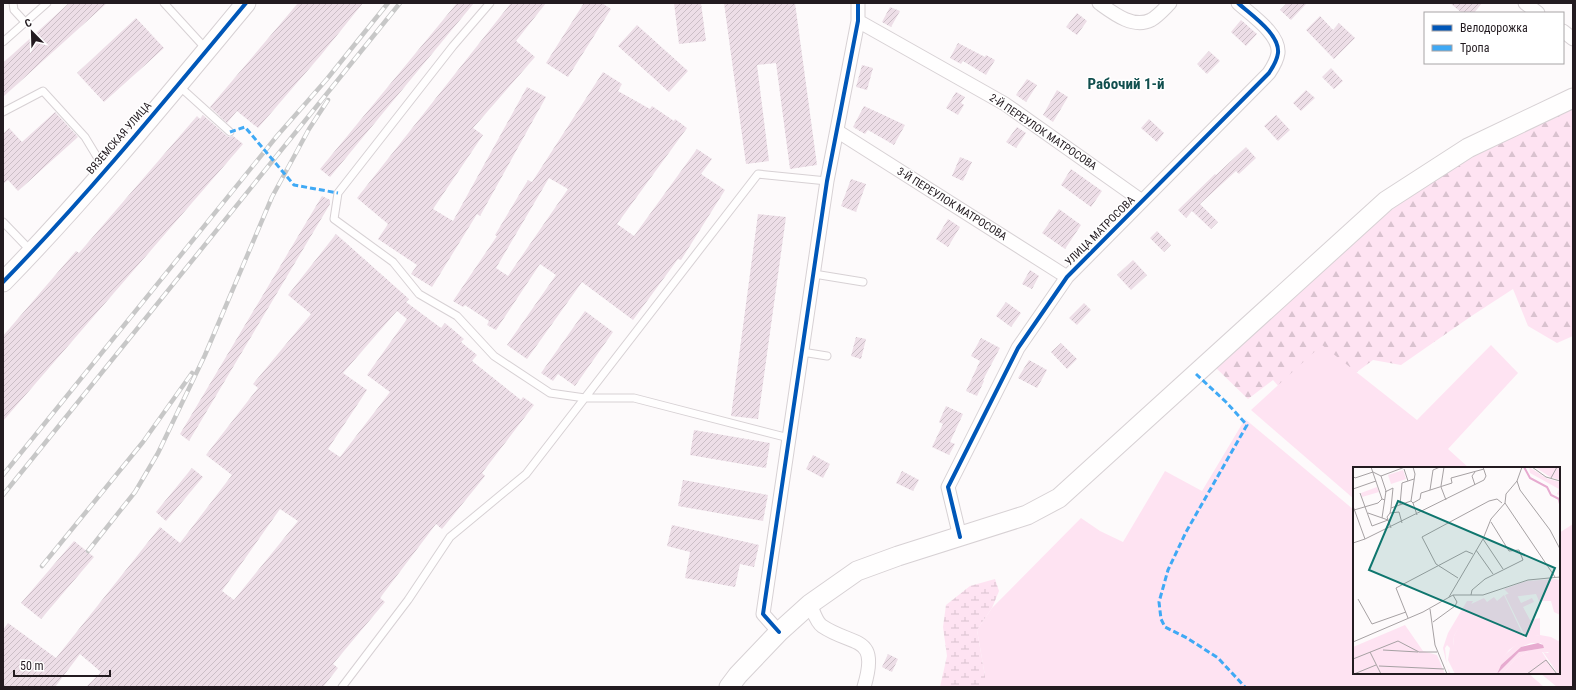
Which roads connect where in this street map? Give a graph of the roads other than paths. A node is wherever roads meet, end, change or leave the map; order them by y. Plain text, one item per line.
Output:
1 (13, 3) edge
2 (47, 3) edge
3 (164, 3) edge
4 (246, 3) edge
5 (490, 3) edge
6 (858, 3) edge
7 (1099, 3) edge
8 (1170, 3) edge
9 (1238, 3) edge
10 (1525, 3) edge
11 (1537, 12) edge
12 (858, 20) junction
13 (25, 22) junction
14 (1564, 33) edge
15 (1573, 39) edge
16 (3, 42) edge
17 (207, 50) junction
18 (177, 85) junction
19 (1573, 98) edge
20 (3, 112) edge
21 (837, 130) junction
22 (230, 132) dead end
23 (104, 170) junction
24 (828, 181) junction
25 (1142, 201) junction
26 (3, 222) edge
27 (32, 252) junction
28 (814, 274) junction
29 (1067, 277) junction
30 (3, 282) edge
31 (863, 282) dead end
32 (802, 352) junction
33 (827, 356) dead end
34 (585, 398) junction
35 (789, 438) junction
36 (960, 537) junction
37 (810, 604) junction
38 (779, 632) junction
39 (342, 687) edge
40 (730, 687) edge
41 (864, 687) edge

1 - 13 lane
2 - 13 lane
3 - 17 lane
4 - 17 main road, ВЯЗЕМСКАЯ УЛИЦА
5 - 34 lane
6 - 12 street
7 - 8 street
9 - 25 street, УЛИЦА МАТРОСОВА
10 - 11 street
12 - 21 street
12 - 25 street, 2-Й ПЕРЕУЛОК МАТРОСОВА
13 - 16 lane
14 - 15 street
17 - 18 main road, ВЯЗЕМСКАЯ УЛИЦА
18 - 22 lane
18 - 23 main road, ВЯЗЕМСКАЯ УЛИЦА
19 - 36 main road
20 - 23 lane
21 - 24 street
21 - 29 street, 3-Й ПЕРЕУЛОК МАТРОСОВА
23 - 27 main road, ВЯЗЕМСКАЯ УЛИЦА
24 - 28 street
24 - 34 lane
25 - 29 street, УЛИЦА МАТРОСОВА
26 - 27 lane
27 - 30 main road, ВЯЗЕМСКАЯ УЛИЦА
28 - 31 lane
28 - 32 street
29 - 36 street, УЛИЦА МАТРОСОВА
32 - 33 lane
32 - 35 street
34 - 35 lane
34 - 39 lane
35 - 38 street
36 - 37 main road
37 - 38 main road
37 - 41 street
38 - 40 main road

